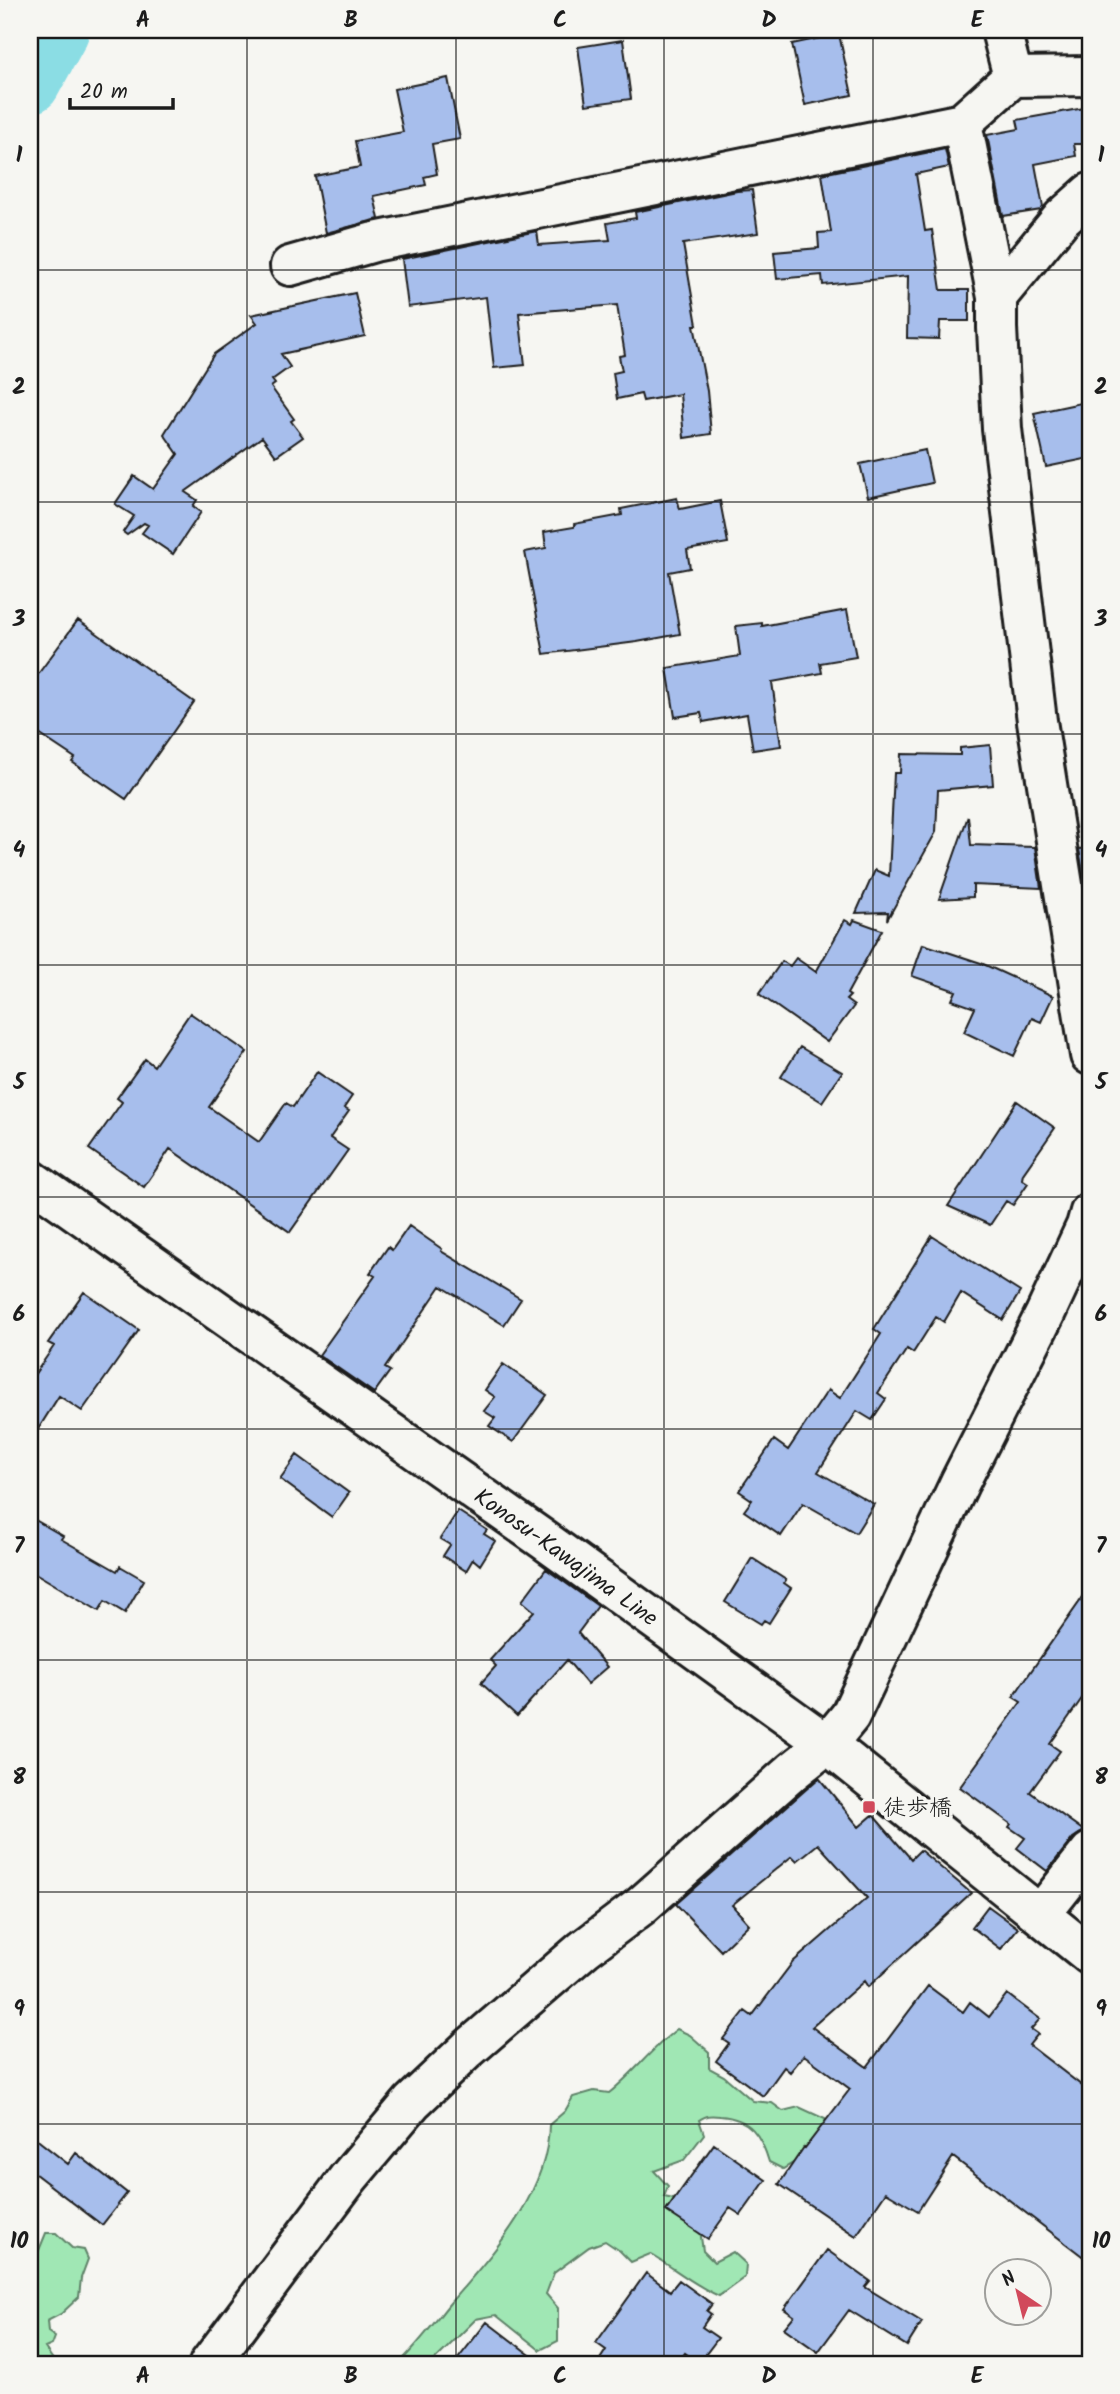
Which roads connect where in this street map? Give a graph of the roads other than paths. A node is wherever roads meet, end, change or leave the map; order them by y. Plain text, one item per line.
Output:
1 (1002, 30) edge
2 (1090, 76) edge
3 (1013, 77) junction
4 (962, 123) junction
5 (1090, 193) edge
6 (289, 266) dead end
7 (997, 297) junction
8 (1090, 1055) edge
9 (30, 1179) edge
10 (1090, 1212) edge
11 (827, 1744) junction
12 (1090, 1852) edge
13 (1041, 1914) junction
14 (1090, 1955) edge
15 (209, 2364) edge

1 - 3 street
2 - 3 street
3 - 4 street
4 - 6 street
4 - 7 street
5 - 7 street
7 - 8 street
9 - 11 street, Konosu-Kawajima Line
10 - 11 street
11 - 13 street, Konosu-Kawajima Line
11 - 15 street
12 - 13 street
13 - 14 street, Konosu-Kawajima Line

